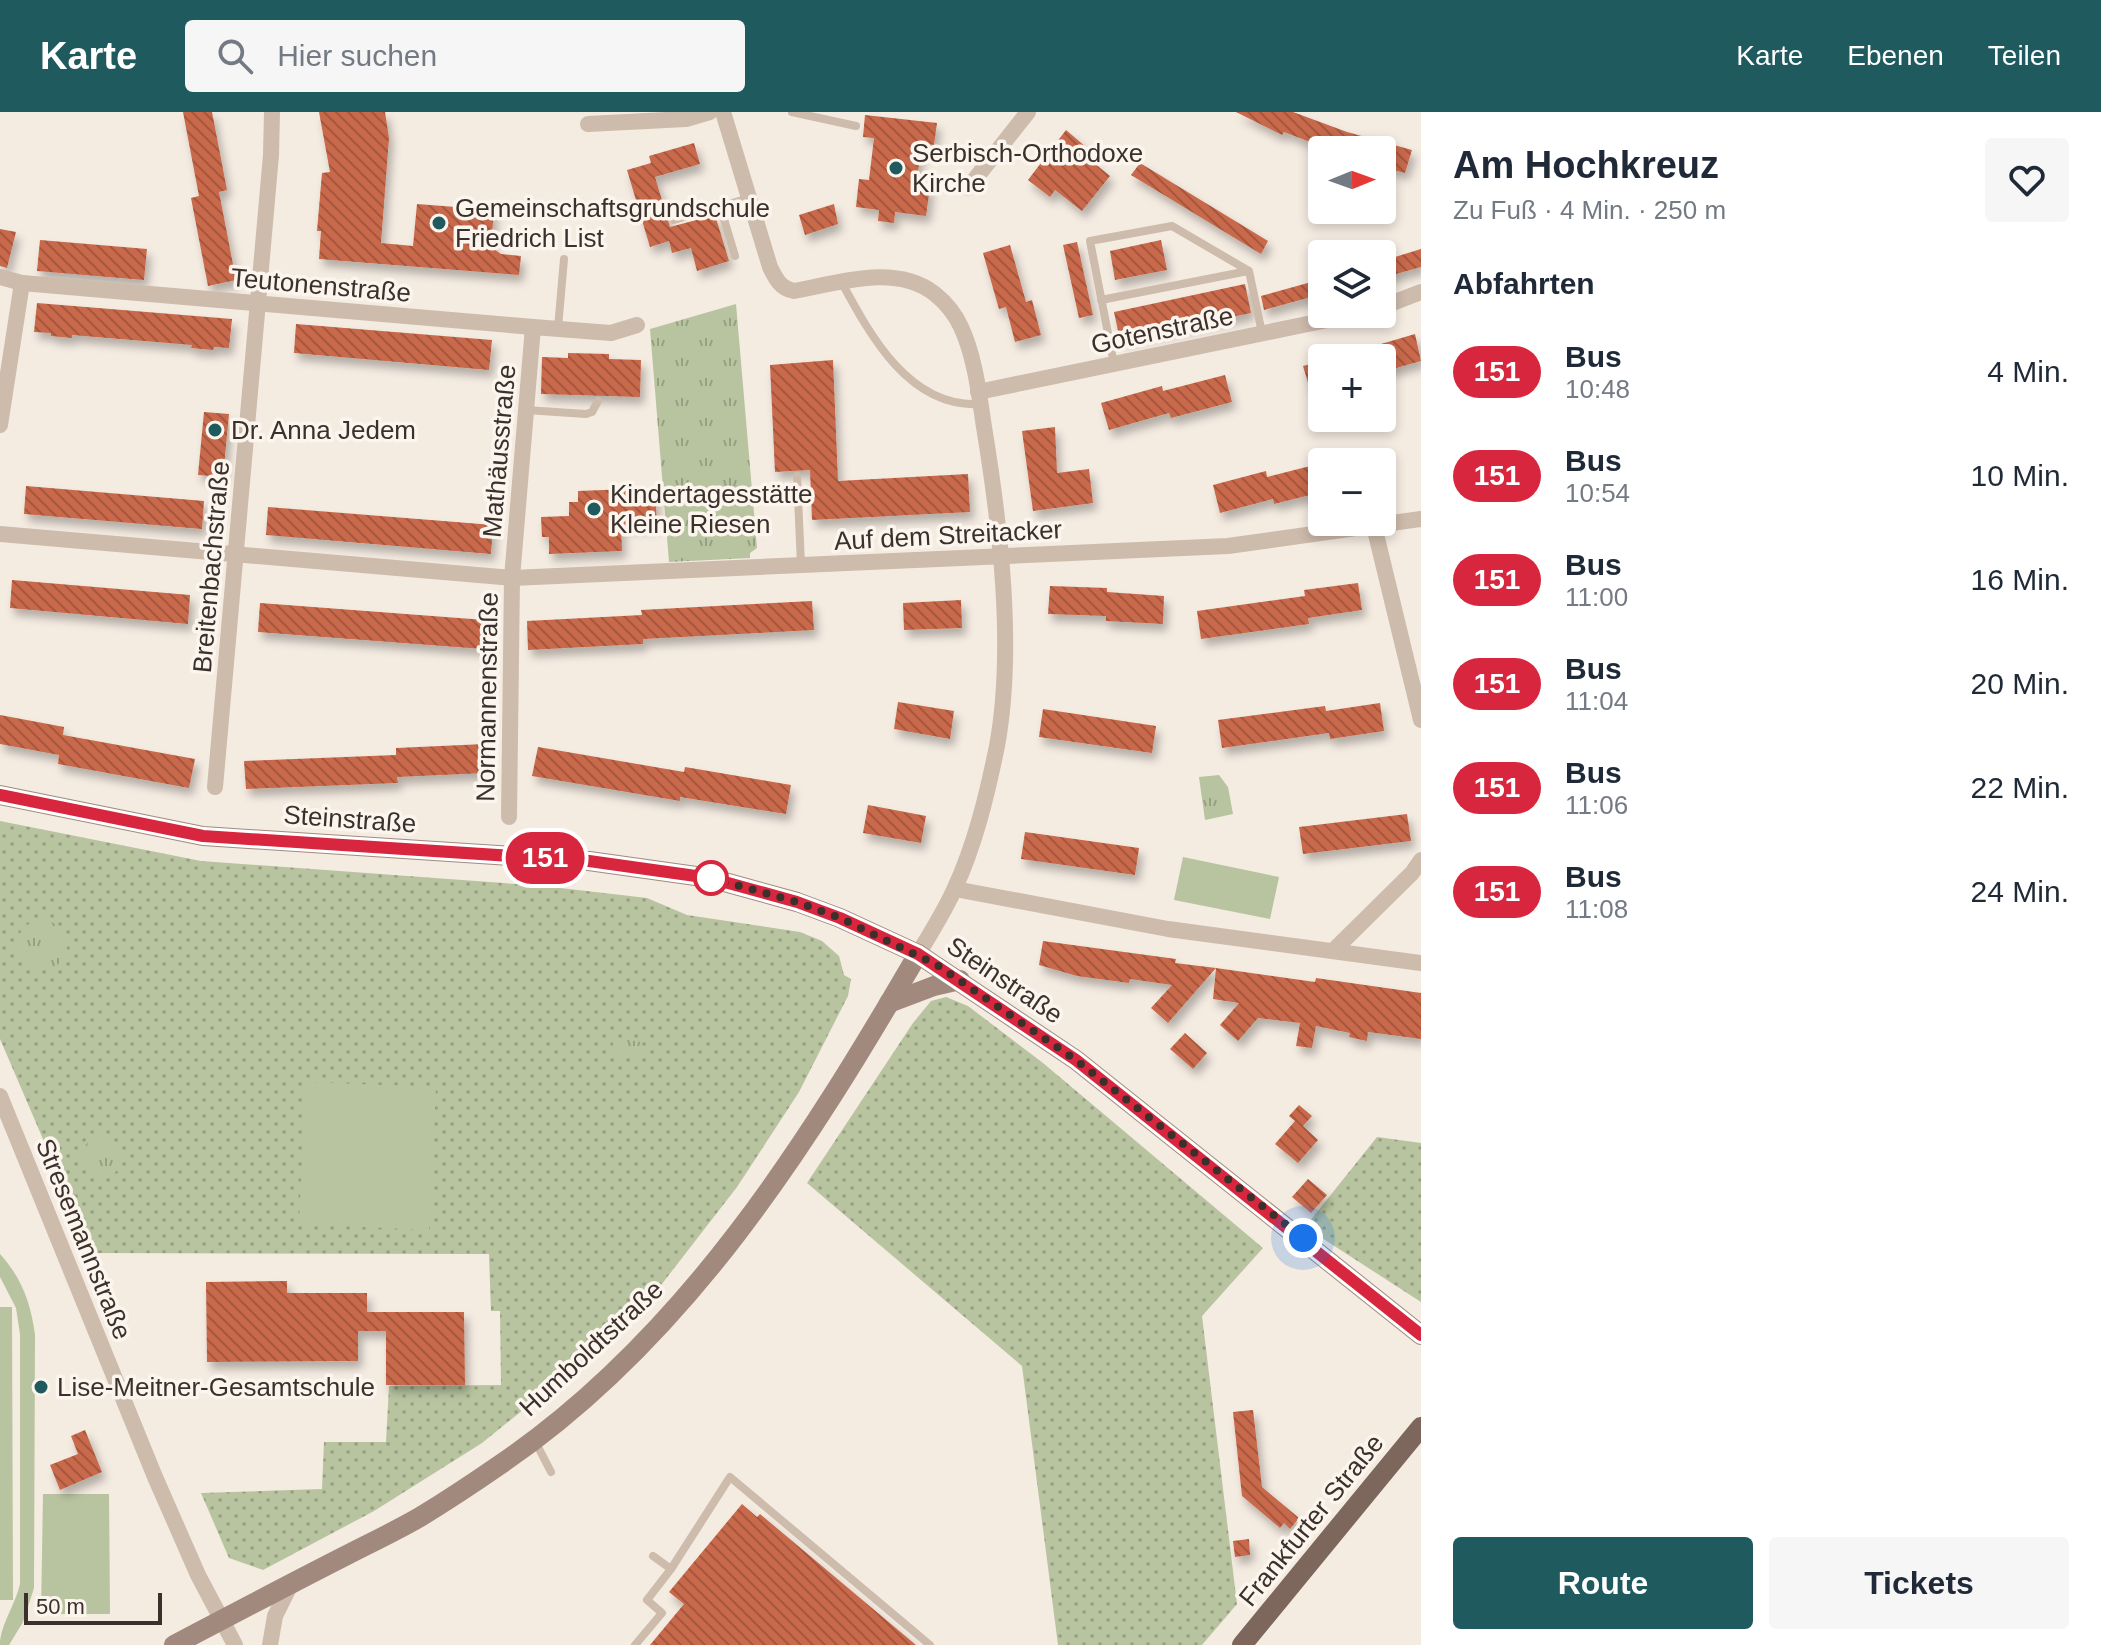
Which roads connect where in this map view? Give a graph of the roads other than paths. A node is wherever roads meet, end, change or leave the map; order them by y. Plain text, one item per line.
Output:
1 (272, 112) edge
2 (710, 112) edge
3 (723, 112) edge
4 (792, 112) edge
5 (1028, 112) edge
6 (588, 124) dead end
7 (856, 126) dead end
8 (968, 188) dead end
9 (749, 198) junction
10 (720, 206) junction
11 (674, 220) dead end
12 (735, 256) dead end
13 (564, 259) dead end
14 (1249, 271) junction
15 (0, 277) edge
16 (22, 283) junction
17 (842, 283) junction
18 (1421, 292) edge
19 (1101, 300) junction
20 (1396, 302) edge
21 (257, 304) junction
22 (1308, 324) edge
23 (637, 325) dead end
24 (533, 327) junction
25 (558, 329) junction
26 (1262, 334) junction
27 (1114, 364) junction
28 (979, 398) junction
29 (598, 401) dead end
30 (526, 410) junction
31 (0, 425) edge
32 (797, 476) dead end
33 (1421, 519) edge
34 (1396, 523) edge
35 (0, 534) edge
36 (1308, 535) edge
37 (1376, 536) edge
38 (236, 556) junction
39 (1001, 556) junction
40 (801, 565) junction
41 (512, 578) junction
42 (1421, 720) edge
43 (215, 787) dead end
44 (0, 795) edge
45 (509, 817) dead end
46 (1421, 860) edge
47 (955, 889) junction
48 (1333, 951) junction
49 (918, 954) junction
50 (1421, 963) edge
51 (960, 980) junction
52 (889, 1003) junction
53 (0, 1096) edge
54 (1393, 1312) junction
55 (1421, 1318) edge
56 (1421, 1335) edge
57 (1421, 1427) edge
58 (533, 1439) junction
59 (551, 1472) dead end
60 (653, 1556) dead end
61 (671, 1569) junction
62 (291, 1584) junction
63 (220, 1620) junction
64 (174, 1645) edge
65 (235, 1645) edge
66 (270, 1645) edge
67 (635, 1645) edge
68 (930, 1645) edge
69 (1242, 1645) edge

1 - 21 street, Breitenbachstraße
2 - 6 street
3 - 9 street
4 - 7 lane
5 - 8 street
9 - 10 lane
9 - 17 street
10 - 11 lane
10 - 12 lane
13 - 25 lane
14 - 19 lane
14 - 19 lane
14 - 26 lane
15 - 16 street, Teutonenstraße
16 - 21 street, Teutonenstraße
16 - 31 street
17 - 28 lane
17 - 28 street
18 - 20 street
19 - 27 lane
21 - 24 street, Teutonenstraße
21 - 38 street, Breitenbachstraße
22 - 26 street, Gotenstraße
23 - 25 street, Teutonenstraße
24 - 25 street, Teutonenstraße
24 - 30 street, Mathäusstraße
26 - 27 street, Gotenstraße
27 - 28 street, Gotenstraße
28 - 39 street
29 - 30 lane
30 - 41 street, Mathäusstraße
32 - 40 lane
33 - 34 street, Auf dem Streitacker
35 - 38 street, Auf dem Streitacker
36 - 39 street, Auf dem Streitacker
37 - 42 street
38 - 41 street, Auf dem Streitacker
38 - 43 street, Breitenbachstraße
39 - 40 street, Auf dem Streitacker
39 - 47 street
40 - 41 street, Auf dem Streitacker
41 - 45 street, Normannenstraße
44 - 49 main road, Steinstraße
46 - 48 street
47 - 48 street
47 - 49 street
48 - 50 street
49 - 51 main road, Steinstraße
49 - 52 main road, Humboldtstraße
51 - 52 main road
51 - 54 main road, Steinstraße
52 - 58 main road, Humboldtstraße
53 - 63 street, Stresemannstraße
54 - 55 main road
54 - 56 main road, Steinstraße
57 - 69 main road, Frankfurter Straße
58 - 59 lane
58 - 62 main road, Humboldtstraße
60 - 61 lane
61 - 67 lane
61 - 68 lane
62 - 63 main road, Humboldtstraße
62 - 66 street
63 - 64 main road, Humboldtstraße
63 - 65 street, Stresemannstraße

